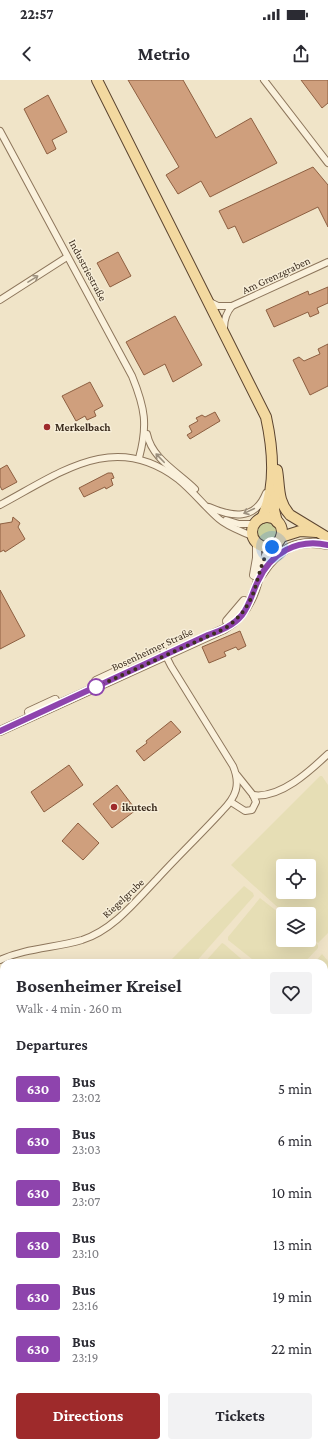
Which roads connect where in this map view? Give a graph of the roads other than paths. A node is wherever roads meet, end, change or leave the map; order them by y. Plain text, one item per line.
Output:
1 (97, 80) edge
2 (264, 80) edge
3 (0, 131) edge
4 (328, 162) edge
5 (67, 257) junction
6 (328, 262) edge
7 (0, 300) edge
8 (210, 302) junction
9 (232, 306) junction
10 (224, 332) junction
11 (145, 425) junction
12 (139, 458) junction
13 (274, 468) junction
14 (0, 505) edge
15 (206, 505) junction
16 (258, 521) junction
17 (278, 523) junction
18 (320, 533) edge
19 (281, 537) junction
20 (254, 540) junction
21 (328, 544) edge
22 (272, 547) junction
23 (257, 582) junction
24 (164, 653) junction
25 (0, 726) edge
26 (0, 731) edge
27 (328, 754) edge
28 (237, 775) junction
29 (253, 795) junction
30 (231, 802) junction
31 (2, 959) edge

1 - 8 main road
2 - 4 street
3 - 5 street, Industriestraße
7 -> 5 street
5 - 11 street, Industriestraße
6 - 9 street, Am Grenzgraben
8 - 9 street
8 - 10 main road
9 - 10 street
10 - 13 main road
11 - 12 street, Industriestraße
15 -> 11 street, Industriestraße
12 - 14 street
12 - 15 street
13 -> 15 street
13 - 16 main road
13 - 17 main road
13 - 18 main road
15 - 16 street
15 - 20 street
16 - 17 main road
16 - 20 main road
17 - 18 main road
17 - 19 main road
18 - 19 main road
19 - 22 main road
20 - 22 main road
20 - 24 street, Bosenheimer Straße
21 - 23 street
22 - 23 street, Bosenheimer Straße
23 - 24 street, Bosenheimer Straße
24 - 25 street, Bosenheimer Straße
24 - 26 street, Bosenheimer Straße
24 - 28 street
27 - 29 street
28 - 29 street
28 - 30 street, Riegelgrube
29 - 30 street
30 - 31 street, Riegelgrube

